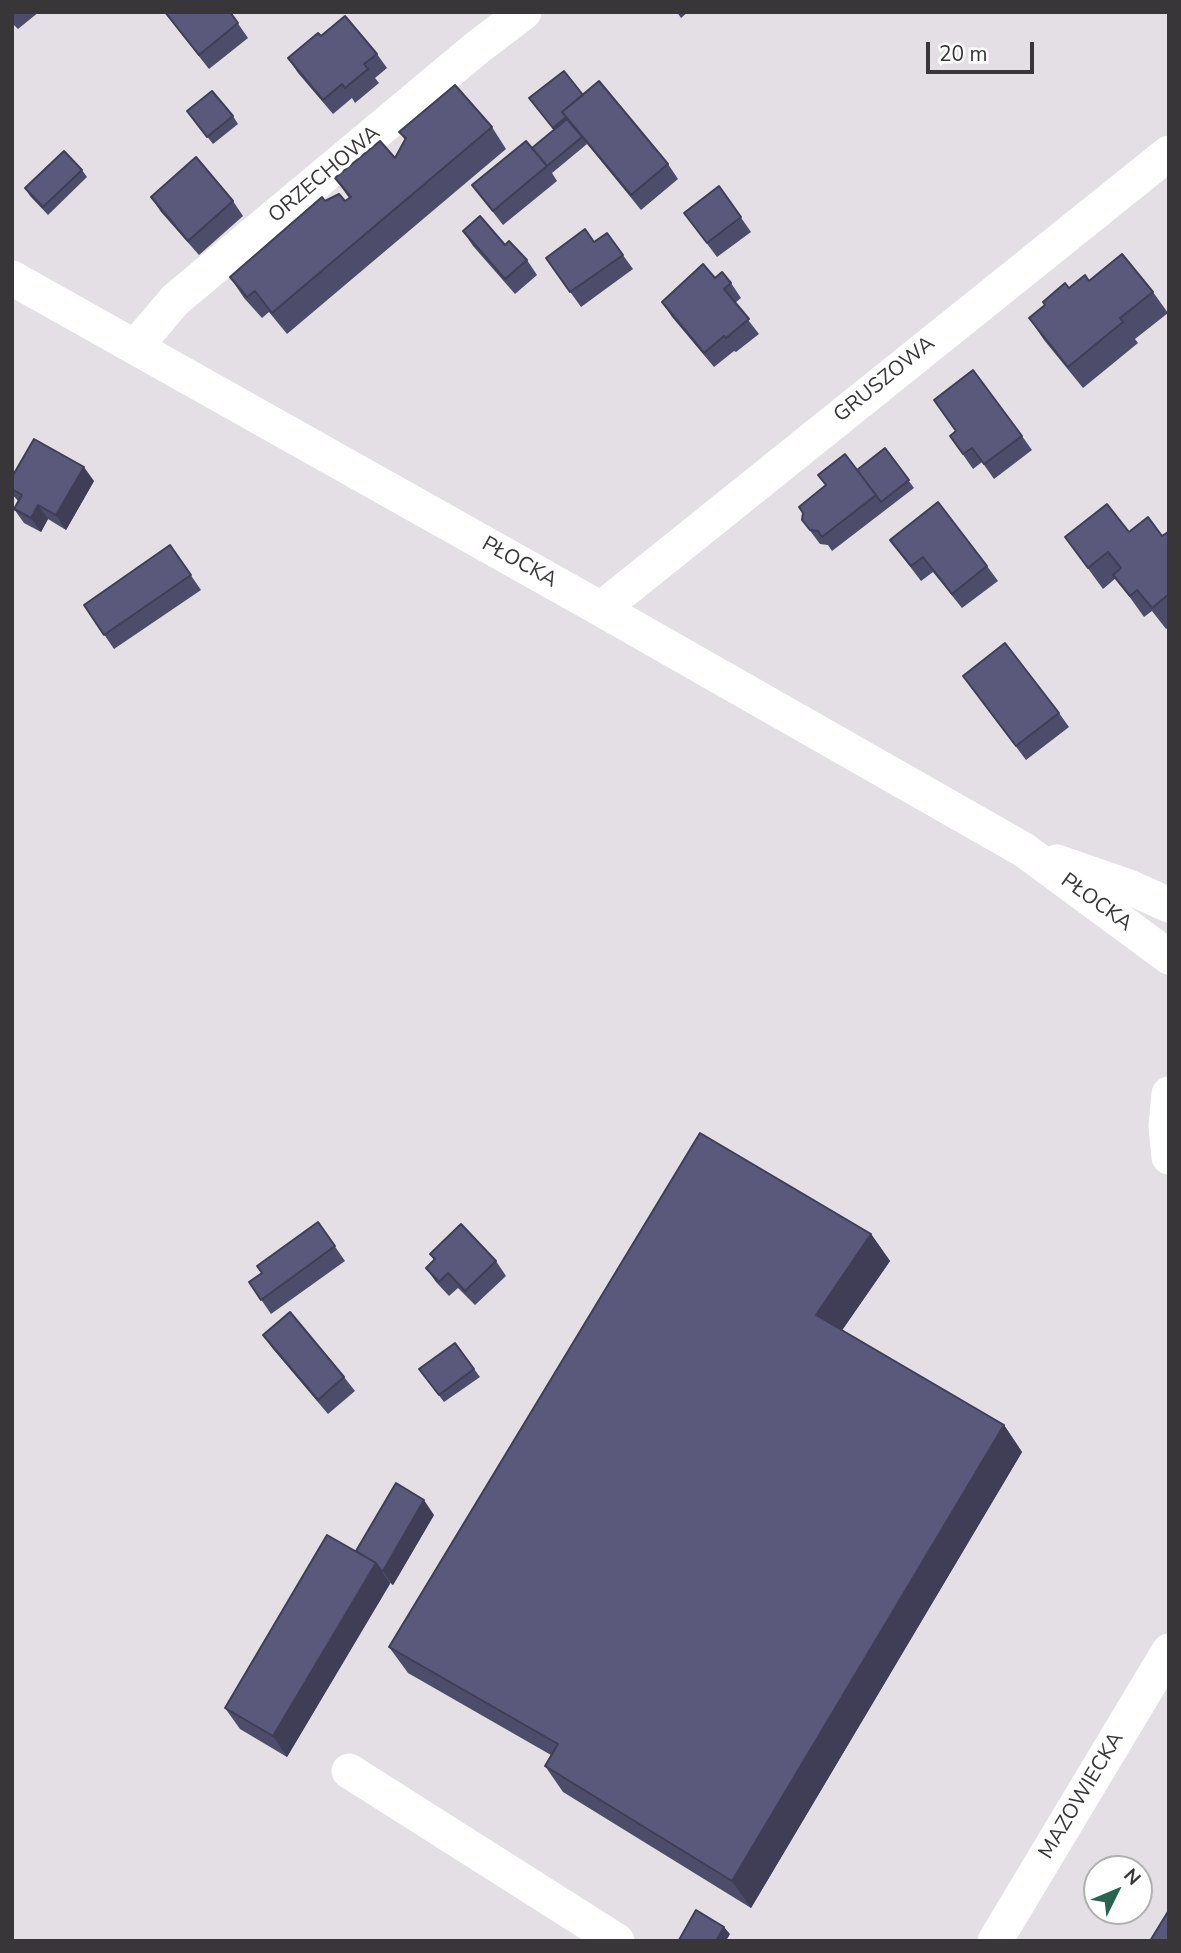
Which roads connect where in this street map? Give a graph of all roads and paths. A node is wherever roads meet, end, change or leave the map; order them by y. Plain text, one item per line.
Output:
1 (524, 12) edge
2 (1169, 153) edge
3 (12, 278) edge
4 (135, 347) junction
5 (601, 609) junction
6 (1024, 850) junction
7 (1169, 905) edge
8 (1169, 957) edge
9 (1169, 1094) edge
10 (1169, 1157) edge
11 (1169, 1651) edge
12 (1157, 1699) edge
13 (349, 1771) dead end
14 (617, 1941) edge
15 (995, 1941) edge

1 - 4 street, ORZECHOWA
2 - 5 street, GRUSZOWA
3 - 4 street, PŁOCKA
4 - 5 street, PŁOCKA
5 - 6 street, PŁOCKA
6 - 7 street, PŁOCKA
6 - 8 street, PŁOCKA
9 - 10 street
11 - 12 street, MAZOWIECKA
12 - 15 street, MAZOWIECKA
13 - 14 street

